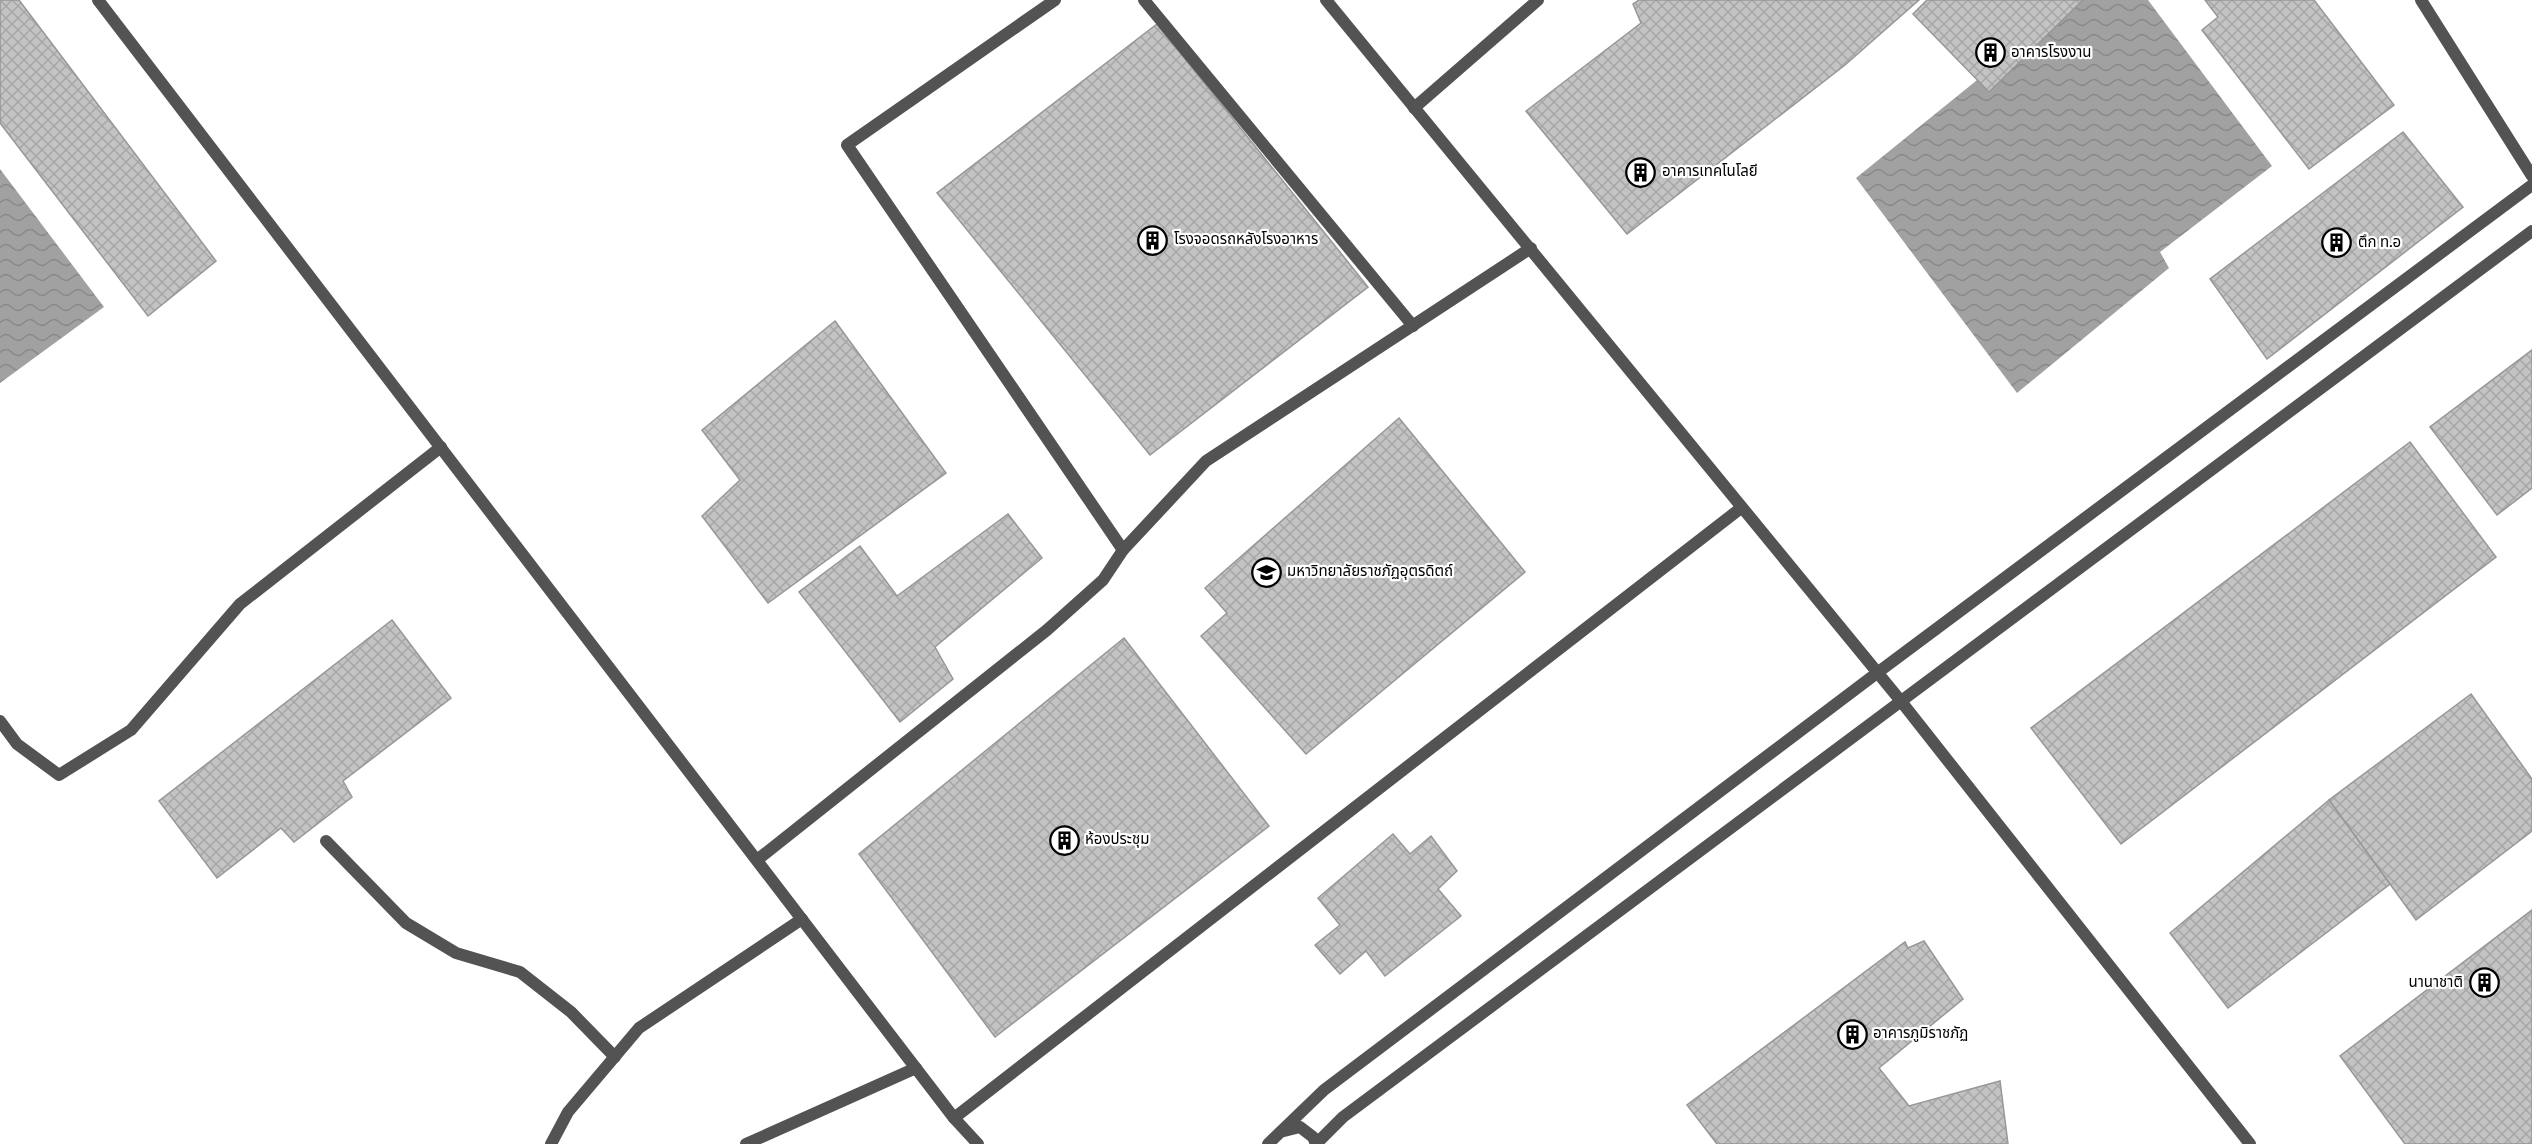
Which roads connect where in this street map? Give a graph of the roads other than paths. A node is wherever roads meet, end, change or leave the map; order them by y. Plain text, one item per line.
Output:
1 (98, 0) edge
2 (1055, 0) edge
3 (1144, 0) edge
4 (1326, 0) edge
5 (1538, 0) edge
6 (2421, 0) edge
7 (1414, 108) junction
8 (2532, 176) edge
9 (2532, 185) edge
10 (2532, 231) edge
11 (1531, 248) junction
12 (1413, 326) junction
13 (441, 447) junction
14 (1741, 508) junction
15 (1123, 550) junction
16 (1877, 673) junction
17 (1900, 700) junction
18 (0, 721) edge
19 (326, 841) dead end
20 (757, 860) junction
21 (802, 919) junction
22 (615, 1057) junction
23 (916, 1068) junction
24 (954, 1118) junction
25 (1284, 1131) junction
26 (551, 1144) edge
27 (746, 1144) edge
28 (978, 1144) edge
29 (1268, 1144) edge
30 (1281, 1144) edge
31 (1316, 1144) edge
32 (2250, 1144) edge

1 - 13 lane
2 - 15 lane
3 - 12 lane
4 - 7 lane
5 - 7 lane
6 - 8 lane
7 - 11 lane
9 - 16 lane
10 - 17 lane
11 - 12 lane
11 - 14 lane
12 - 15 lane
13 - 18 lane
13 - 20 lane
14 - 16 lane
14 - 24 lane
15 - 20 lane
16 - 17 lane
16 - 25 lane
17 - 31 lane
17 - 32 lane
19 - 22 lane
20 - 21 lane
21 - 22 lane
21 - 23 lane
22 - 26 lane
23 - 24 lane
23 - 27 lane
24 - 28 lane
25 - 29 lane
25 - 30 lane
25 - 31 lane

